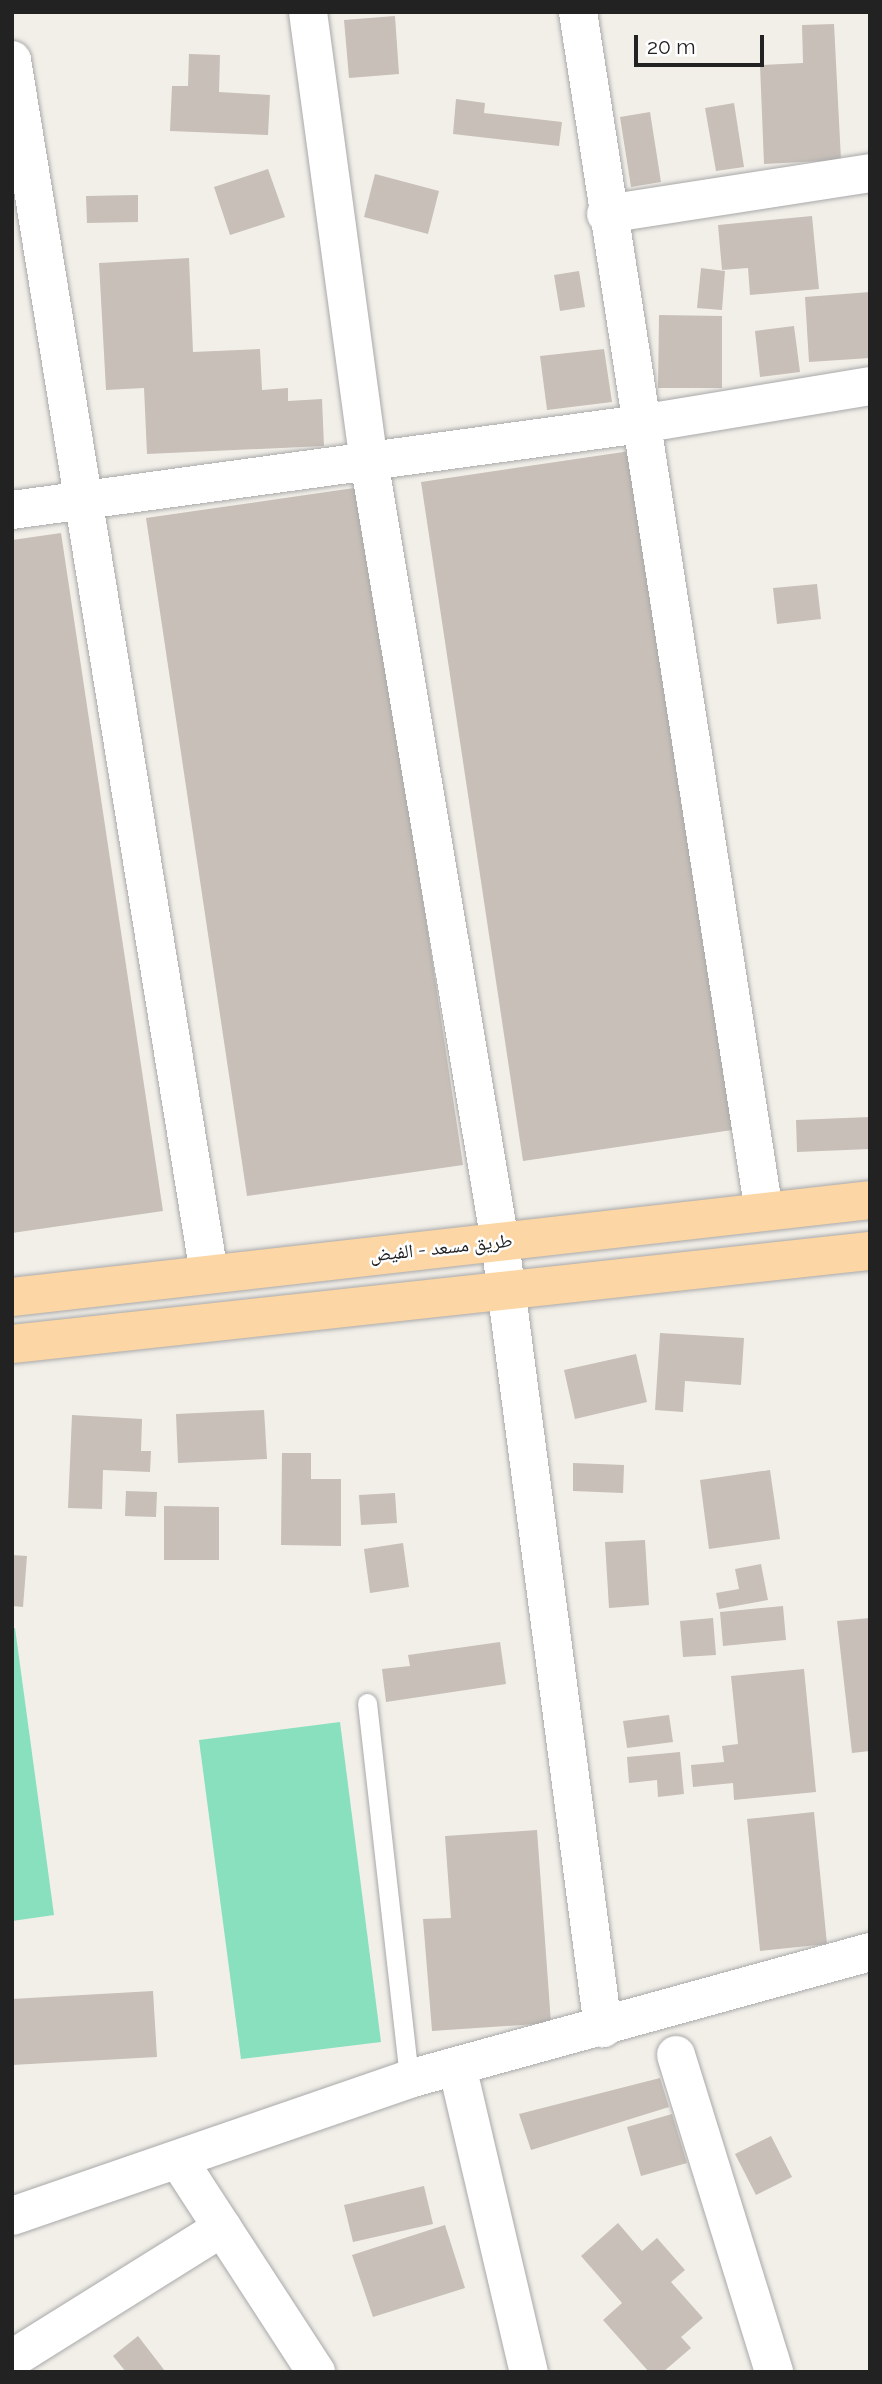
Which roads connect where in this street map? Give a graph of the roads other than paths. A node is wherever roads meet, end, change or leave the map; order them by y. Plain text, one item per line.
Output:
1 (308, 12) edge
2 (578, 12) edge
3 (12, 61) edge
4 (870, 173) edge
5 (606, 214) junction
6 (870, 386) edge
7 (641, 424) junction
8 (369, 461) junction
9 (82, 501) junction
10 (12, 510) edge
11 (870, 1200) edge
12 (764, 1212) junction
13 (500, 1242) junction
14 (870, 1251) edge
15 (209, 1274) junction
16 (506, 1291) junction
17 (12, 1297) edge
18 (12, 1344) edge
19 (367, 1703) dead end
20 (870, 1952) edge
21 (603, 2028) junction
22 (676, 2055) dead end
23 (457, 2067) junction
24 (409, 2080) junction
25 (179, 2161) junction
26 (12, 2216) edge
27 (222, 2228) junction
28 (12, 2359) edge
29 (316, 2372) edge
30 (529, 2372) edge
31 (774, 2372) edge

1 - 8 street
2 - 5 street
3 - 9 street
4 - 5 street
5 - 7 street
6 - 7 street
7 - 8 street
7 - 12 street
8 - 9 street
8 - 13 street
9 - 10 street
9 - 15 street
11 - 12 main road, طريق مسعد - الفيض
12 - 13 main road, طريق مسعد - الفيض
13 - 15 main road, طريق مسعد - الفيض
13 - 16 street
14 - 16 main road
15 - 17 main road, طريق مسعد - الفيض
16 - 18 main road
16 - 21 street
19 - 24 lane
20 - 21 street
21 - 23 street
22 - 31 street
23 - 24 street
23 - 30 street
24 - 25 street
25 - 26 street
25 - 27 street
27 - 28 street
27 - 29 street

